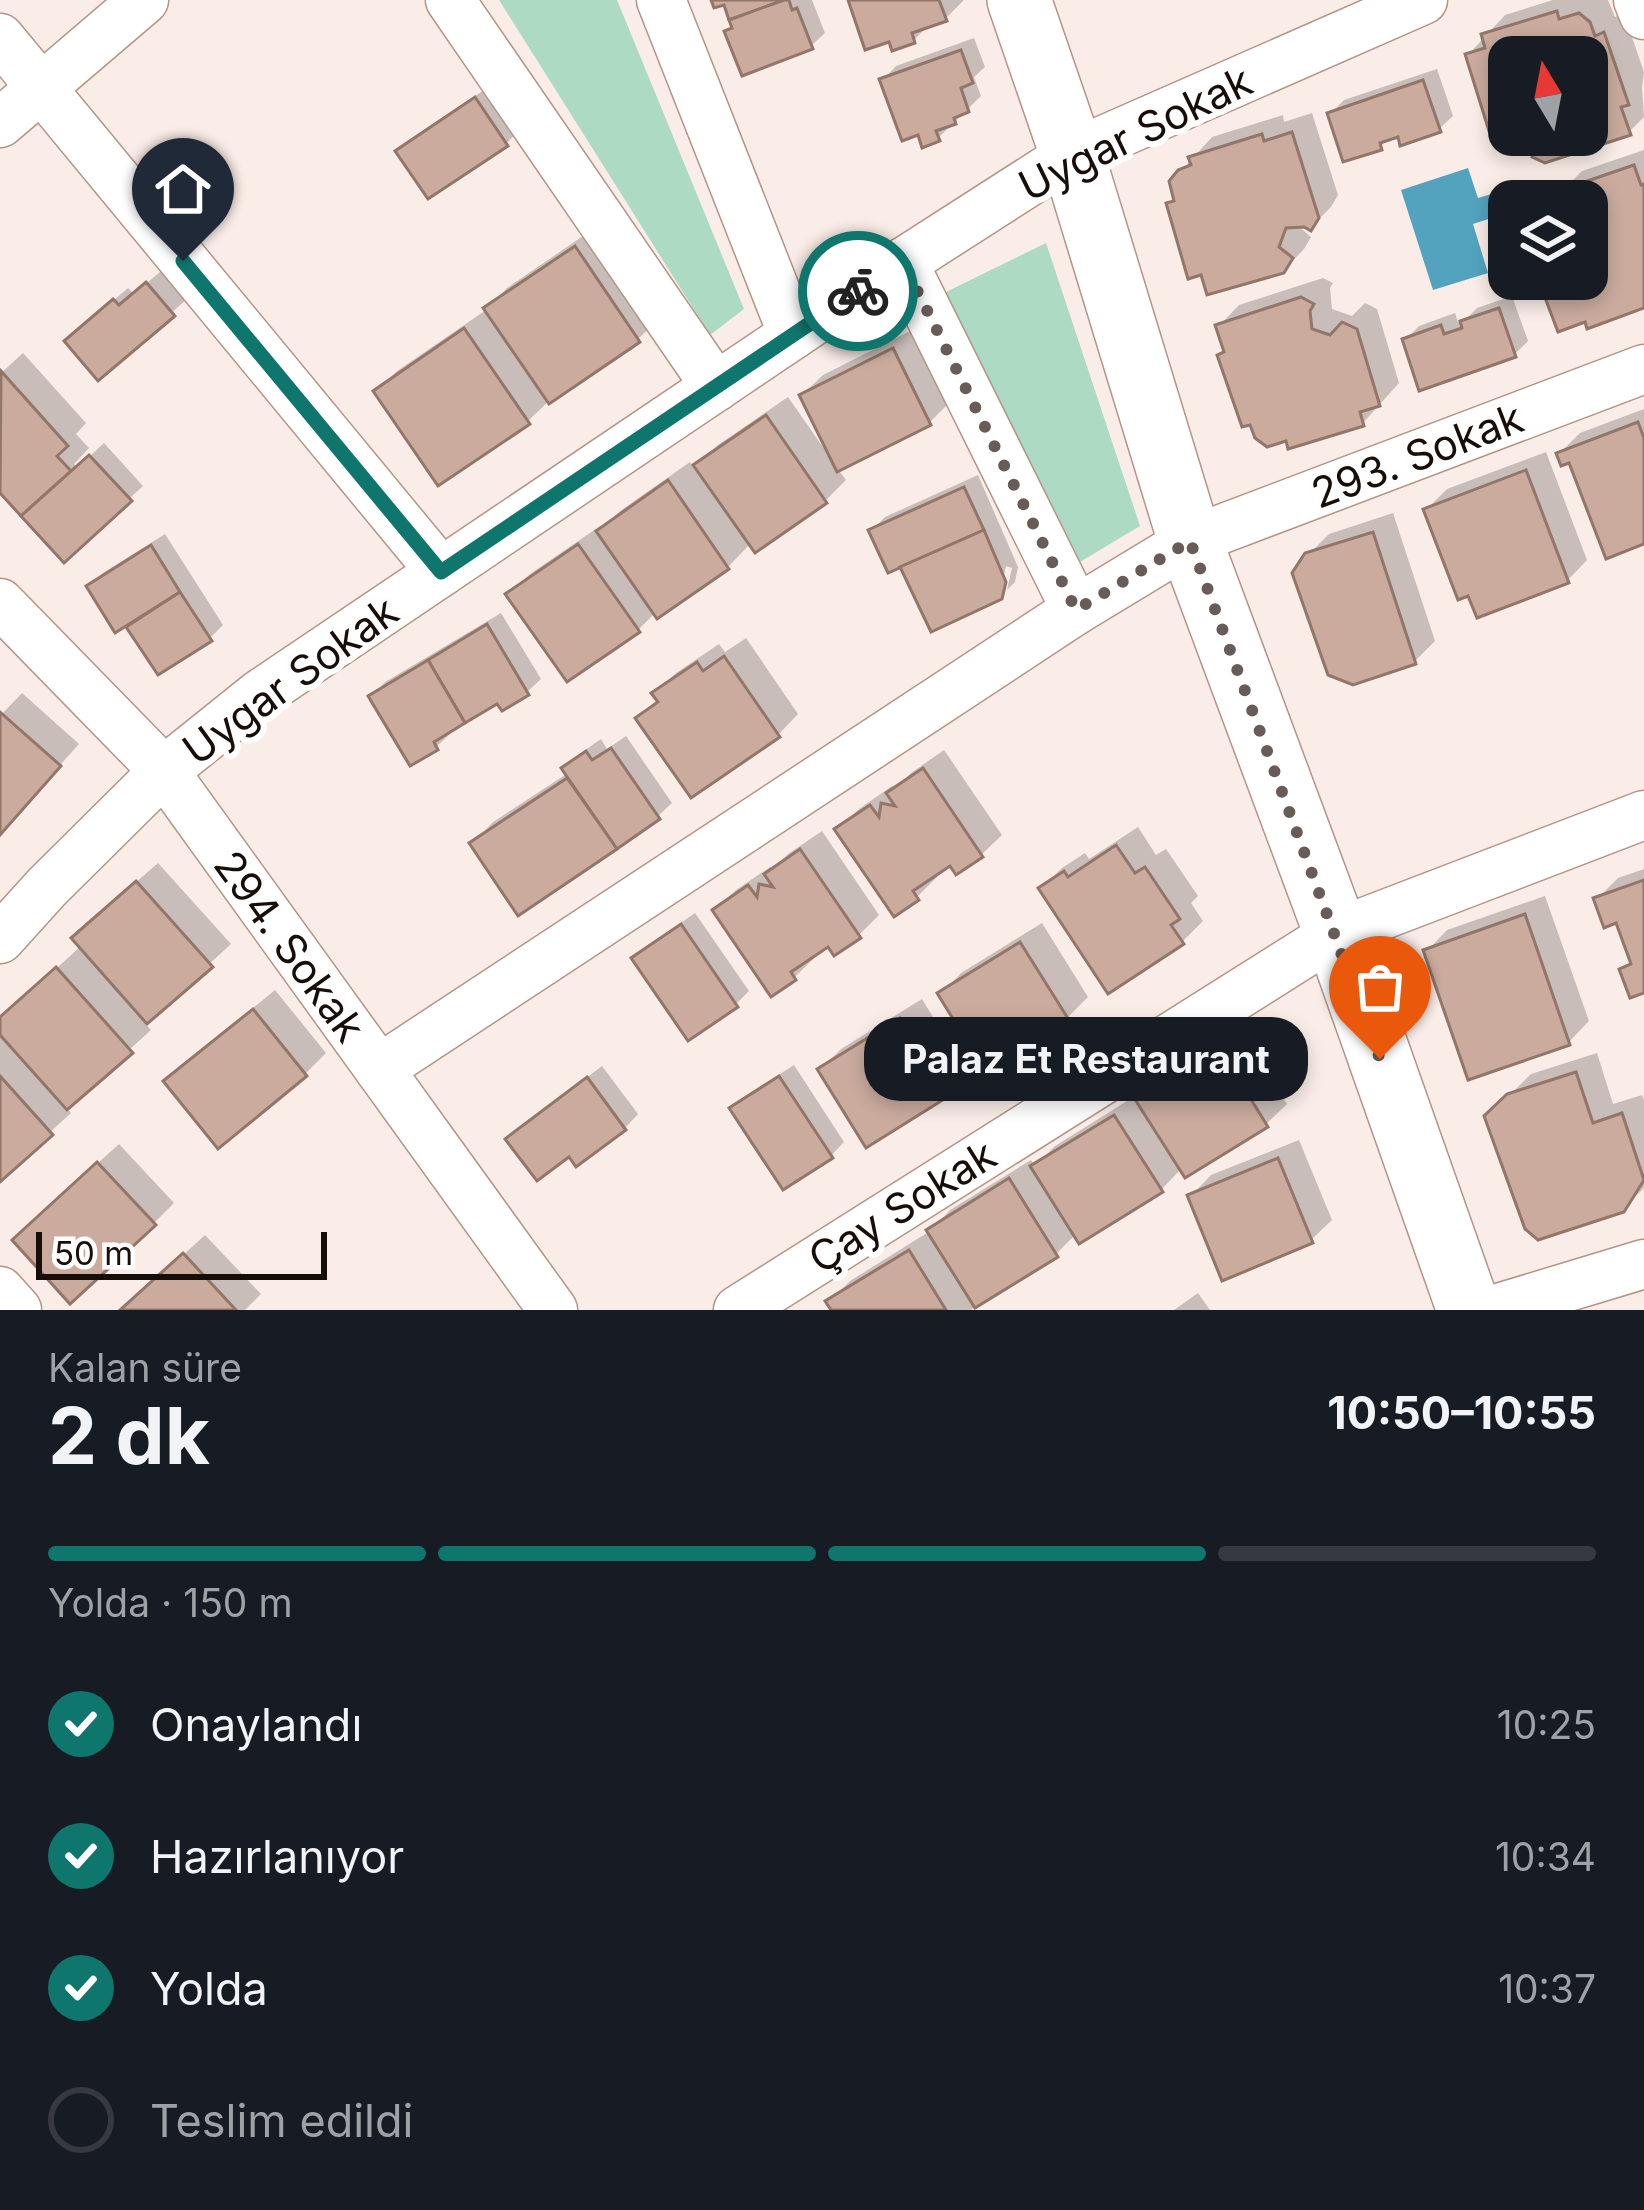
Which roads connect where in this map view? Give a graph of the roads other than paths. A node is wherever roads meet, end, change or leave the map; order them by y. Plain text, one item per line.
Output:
1 (144, 0) edge
2 (450, 0) edge
3 (661, 0) edge
4 (1019, 0) edge
5 (1423, 0) edge
6 (1638, 0) edge
7 (1644, 15) edge
8 (0, 38) edge
9 (40, 89) junction
10 (0, 123) edge
11 (1072, 154) junction
12 (903, 262) junction
13 (793, 335) junction
14 (1644, 369) edge
15 (716, 387) junction
16 (1190, 541) junction
17 (441, 572) junction
18 (0, 603) edge
19 (1076, 610) junction
20 (164, 771) junction
21 (1644, 815) edge
22 (1336, 933) junction
23 (0, 939) edge
24 (379, 1069) junction
25 (1644, 1264) edge
26 (0, 1291) edge
27 (17, 1310) edge
28 (554, 1310) edge
29 (738, 1310) edge
30 (1469, 1310) edge
31 (1492, 1310) edge

1 - 9 street
2 - 15 street
3 - 13 street
4 - 11 main road
5 - 11 street, Uygar Sokak
6 - 7 street
8 - 9 street
9 - 10 street
9 - 17 street
11 - 12 street, Uygar Sokak
11 - 16 main road
12 - 13 street, Uygar Sokak
12 - 19 street
13 - 15 street, Uygar Sokak
14 - 16 street, 293. Sokak
15 - 17 street, Uygar Sokak
16 - 19 street, 293. Sokak
16 - 22 main road
17 - 20 street, Uygar Sokak
18 - 20 street, 294. Sokak
19 - 24 street, 293. Sokak
20 - 23 street, Uygar Sokak
20 - 24 street, 294. Sokak
21 - 22 street, Çay Sokak
22 - 29 street, Çay Sokak
22 - 30 main road
24 - 28 street, 294. Sokak
25 - 31 street
26 - 27 street

